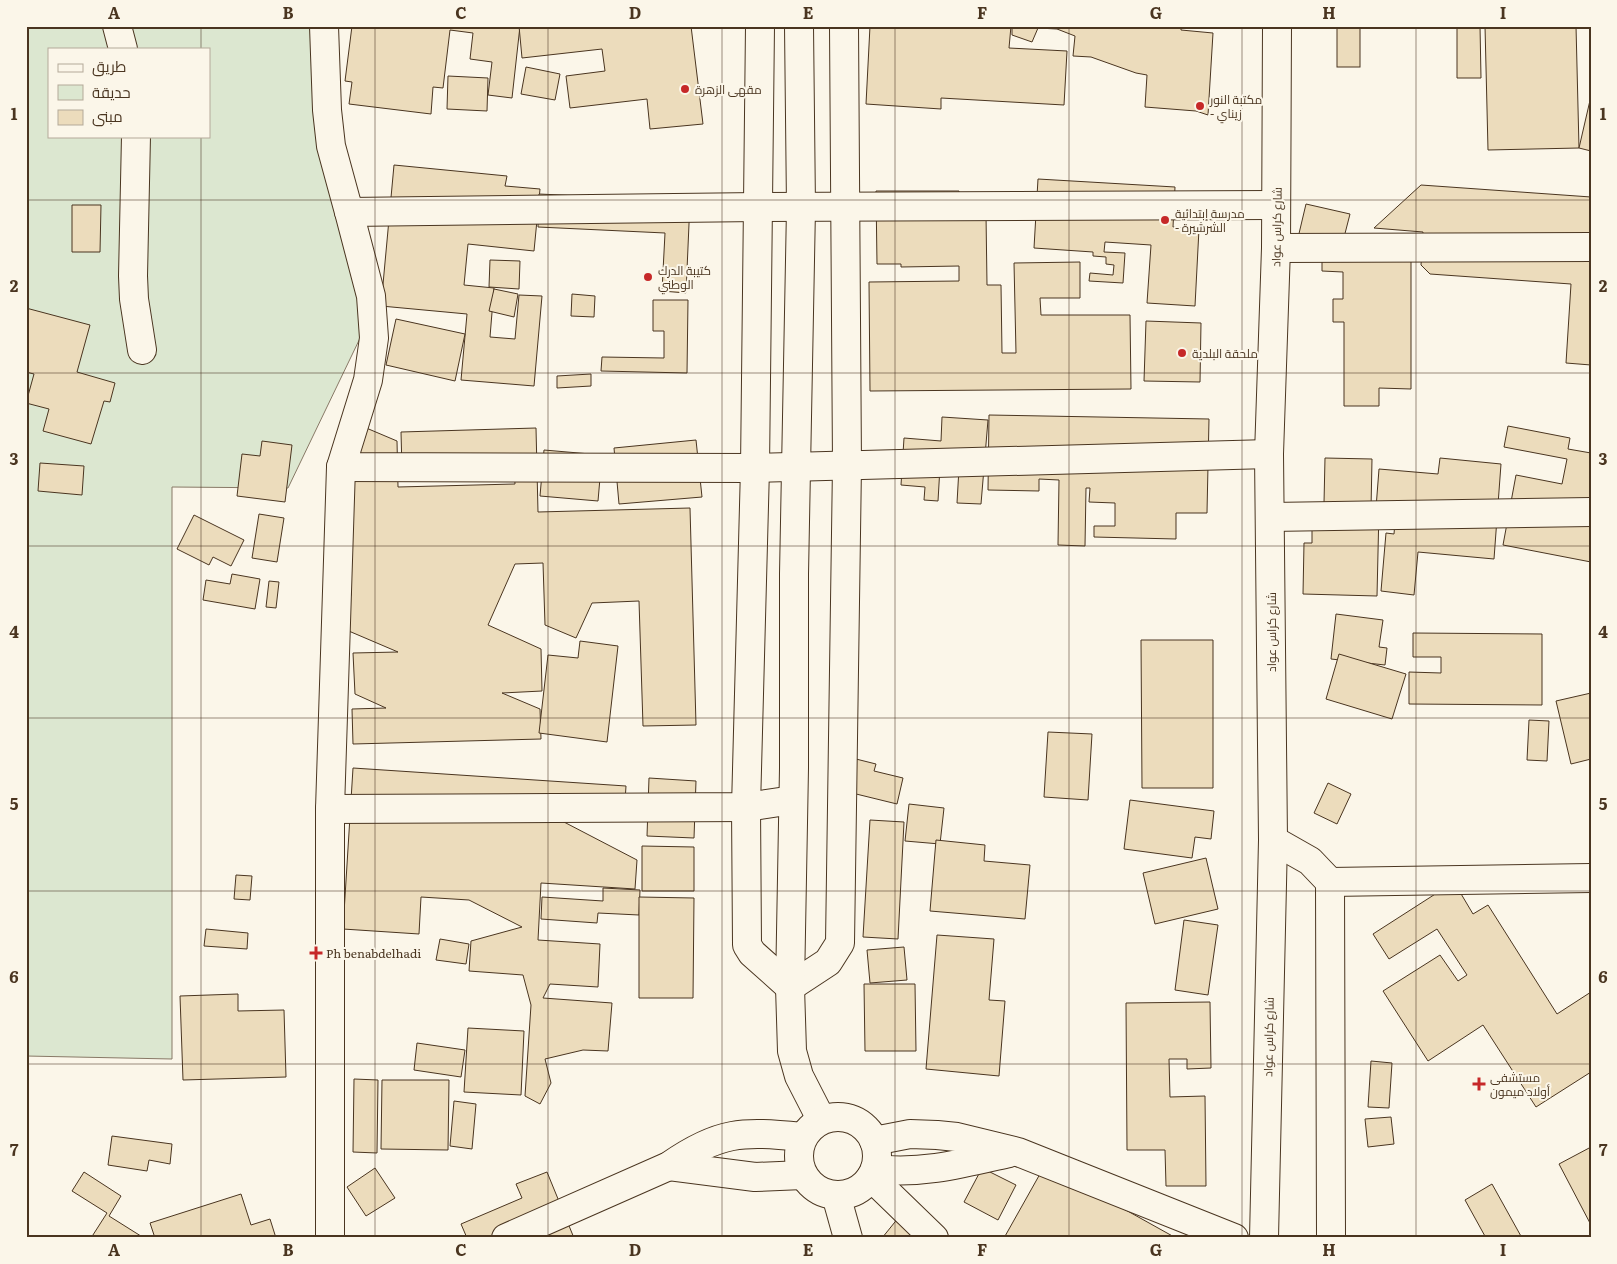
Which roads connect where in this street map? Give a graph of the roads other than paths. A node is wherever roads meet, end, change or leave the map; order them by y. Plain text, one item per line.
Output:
1 (117, 26) edge
2 (324, 26) edge
3 (760, 26) edge
4 (799, 26) edge
5 (844, 26) edge
6 (1277, 26) edge
7 (123, 48) edge
8 (136, 138) edge
9 (1276, 205) junction
10 (758, 207) junction
11 (845, 207) junction
12 (801, 208) junction
13 (348, 212) junction
14 (1591, 247) edge
15 (1276, 248) junction
16 (142, 350) dead end
17 (1269, 454) junction
18 (847, 465) junction
19 (341, 467) junction
20 (796, 467) junction
21 (755, 468) junction
22 (1591, 512) edge
23 (1270, 517) junction
24 (793, 800) junction
25 (746, 807) junction
26 (330, 809) junction
27 (1273, 840) junction
28 (1591, 878) edge
29 (1330, 882) junction
30 (790, 987) junction
31 (812, 1128) junction
32 (874, 1141) junction
33 (1018, 1152) junction
34 (668, 1166) junction
35 (873, 1173) junction
36 (804, 1175) junction
37 (836, 1195) junction
38 (330, 1238) edge
39 (506, 1238) edge
40 (848, 1238) edge
41 (934, 1238) edge
42 (1234, 1238) edge
43 (1264, 1238) edge
44 (1331, 1238) edge

1 - 7 street
2 - 13 street
3 - 10 street
4 - 12 street
5 - 11 street
6 - 9 street, شارع كراس عواد
8 - 16 street
9 - 11 street
9 - 15 street, شارع كراس عواد
10 - 12 street
10 - 13 street
10 - 21 street
11 - 12 street
11 - 18 street
12 - 20 street
13 - 19 street
14 - 15 street
15 - 17 street, شارع كراس عواد
17 - 18 street
17 - 23 street, شارع كراس عواد
18 - 20 street
18 - 30 street
19 - 21 street
19 - 26 street
20 - 21 street
20 - 24 street
21 - 25 street
22 - 23 street
23 - 27 street, شارع كراس عواد
24 - 25 street
24 - 30 street
25 - 26 street
25 - 30 street
26 - 38 street
27 - 29 street
27 - 43 street, شارع كراس عواد
28 - 29 street
29 - 44 street
30 - 31 street
31 - 32 street
31 - 34 street
31 - 36 street
32 - 33 street
32 - 35 street
33 - 35 street
33 - 42 street
34 - 36 street
34 - 39 street
35 - 37 street
35 - 41 street
36 - 37 street
37 - 40 street

